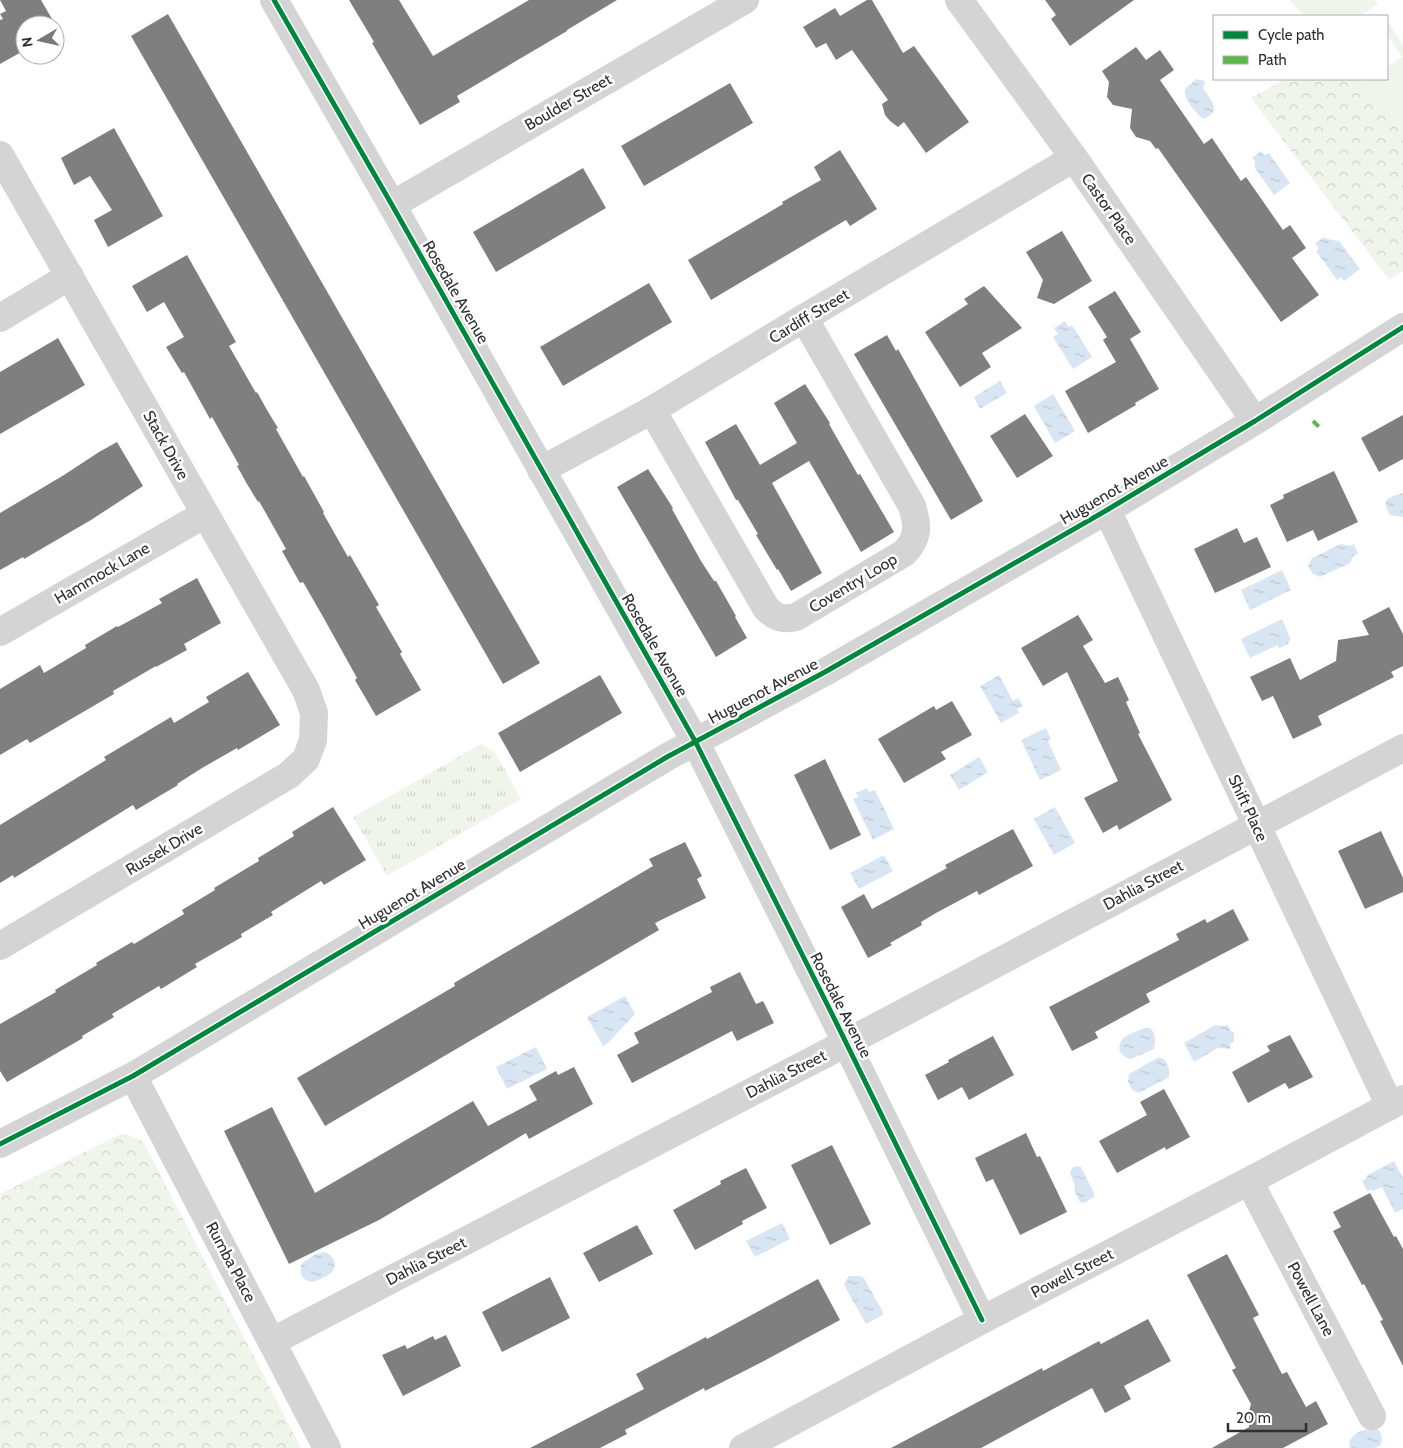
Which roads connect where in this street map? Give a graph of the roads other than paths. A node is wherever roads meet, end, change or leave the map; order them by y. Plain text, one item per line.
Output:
1 (274, 0) edge
2 (745, 0) edge
3 (960, 0) edge
4 (0, 155) edge
5 (1074, 158) junction
6 (392, 205) junction
7 (70, 276) junction
8 (0, 318) edge
9 (804, 318) junction
10 (1403, 327) edge
11 (652, 410) junction
12 (1255, 421) junction
13 (542, 470) junction
14 (1107, 510) junction
15 (205, 514) junction
16 (0, 632) edge
17 (314, 740) joint
18 (695, 741) junction
19 (1403, 748) edge
20 (1256, 825) junction
21 (0, 946) edge
22 (846, 1043) junction
23 (133, 1076) junction
24 (1396, 1103) edge
25 (0, 1144) edge
26 (1249, 1181) junction
27 (982, 1320) junction
28 (272, 1341) junction
29 (1372, 1416) dead end
30 (327, 1448) edge
31 (743, 1448) edge

1 - 6 street, Rosedale Avenue
2 - 6 street, Boulder Street
3 - 5 street, Castor Place
4 - 7 street, Stack Drive
5 - 9 street, Cardiff Street
5 - 12 street, Castor Place
6 - 13 street, Rosedale Avenue
7 - 8 street
7 - 15 street, Stack Drive
9 - 11 street, Cardiff Street
9 - 11 street, Coventry Loop
10 - 12 street, Huguenot Avenue
11 - 13 street, Cardiff Street
12 - 14 street, Huguenot Avenue
13 - 18 street, Rosedale Avenue
14 - 18 street, Huguenot Avenue
14 - 20 street, Shift Place
15 - 16 street, Hammock Lane
15 - 17 street, Stack Drive
17 - 21 street, Russek Drive
18 - 22 street, Rosedale Avenue
18 - 23 street, Huguenot Avenue
19 - 20 street, Dahlia Street
20 - 22 street, Dahlia Street
20 - 24 street, Shift Place
22 - 27 street, Rosedale Avenue
22 - 28 street, Dahlia Street
23 - 25 street, Huguenot Avenue
23 - 28 street, Rumba Place
24 - 26 street, Powell Street
26 - 27 street, Powell Street
26 - 29 street, Powell Lane
27 - 31 street, Powell Street
28 - 30 street, Rumba Place

